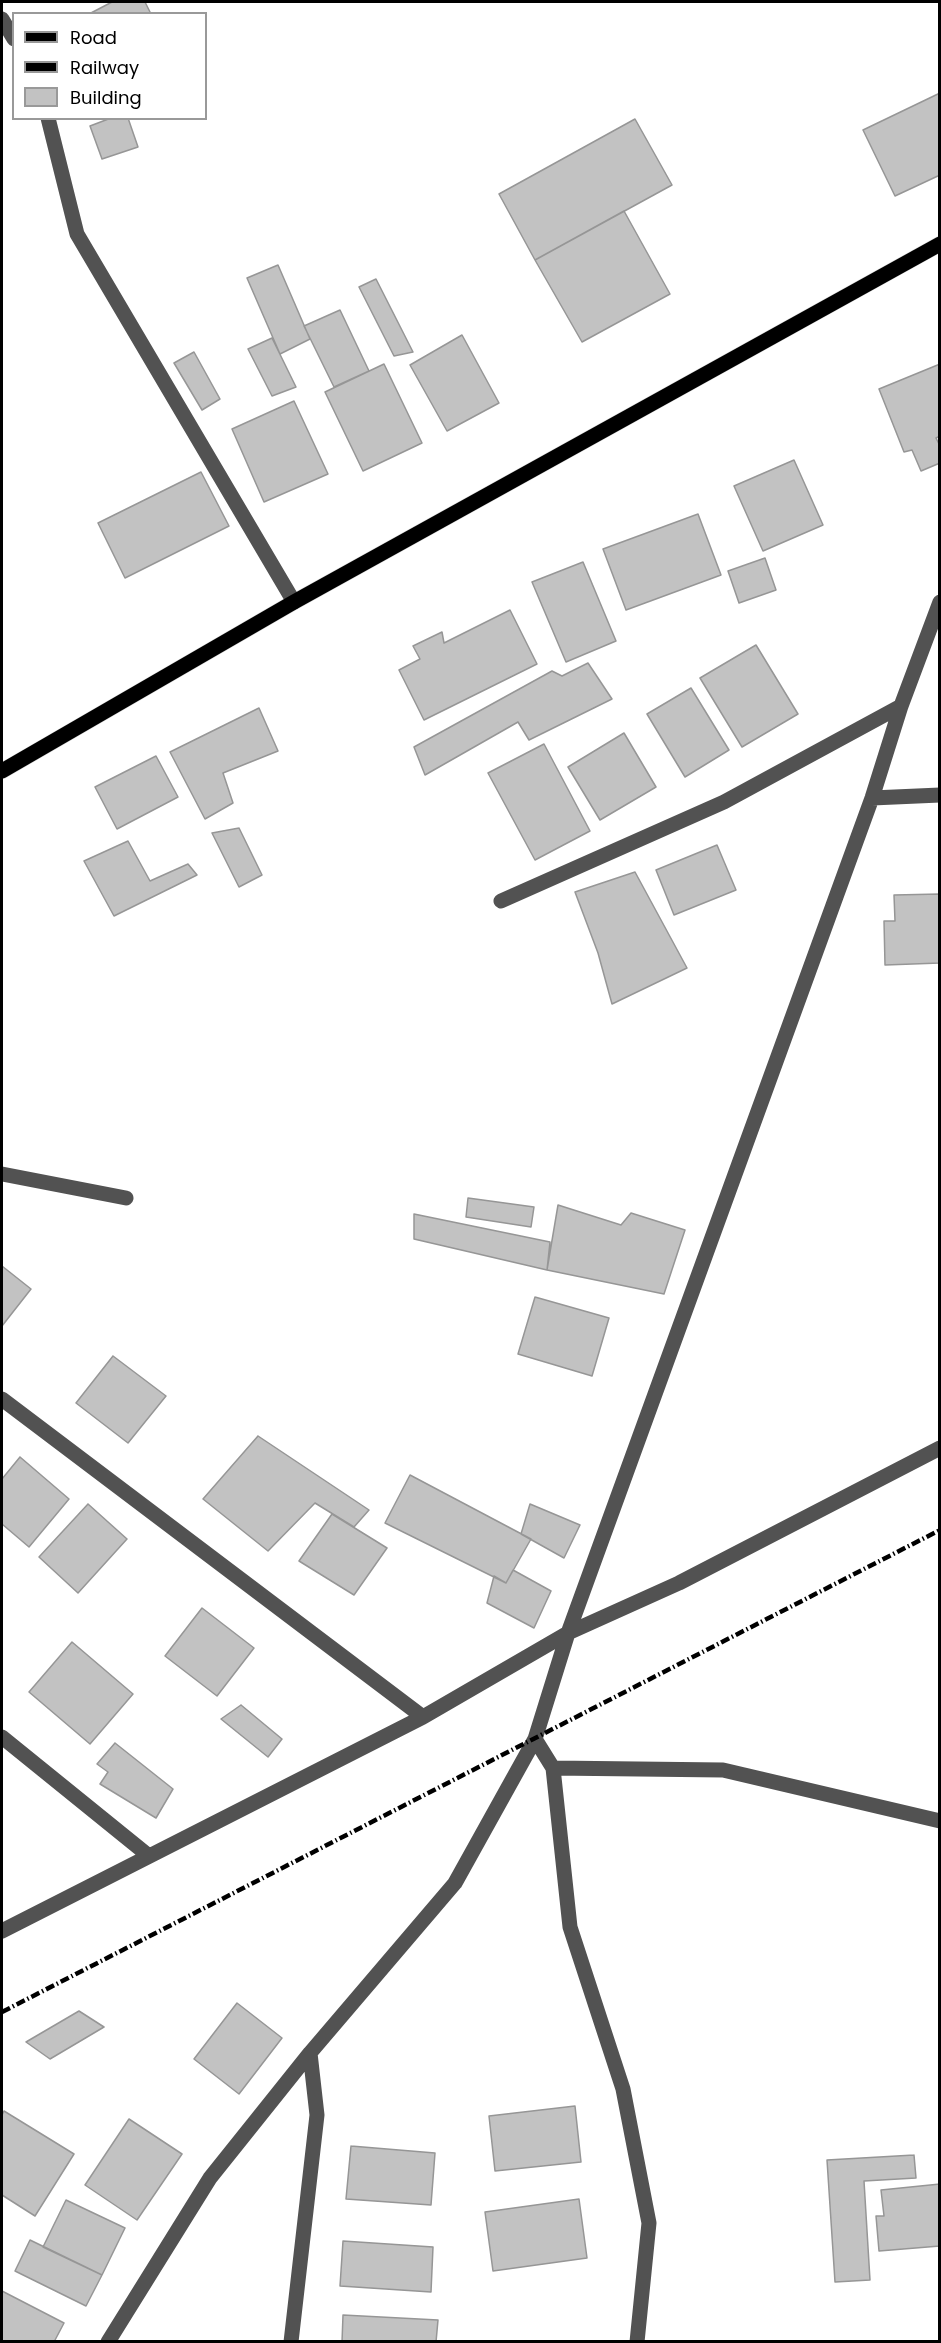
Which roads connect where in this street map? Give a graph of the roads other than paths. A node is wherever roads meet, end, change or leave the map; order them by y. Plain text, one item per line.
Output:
1 (2, 19) edge
2 (12, 36) edge
3 (48, 120) edge
4 (939, 244) edge
5 (294, 602) junction
6 (939, 602) edge
7 (901, 706) junction
8 (2, 771) edge
9 (939, 795) edge
10 (872, 798) junction
11 (501, 900) dead end
12 (2, 1174) edge
13 (126, 1198) dead end
14 (2, 1398) edge
15 (939, 1448) edge
16 (568, 1633) junction
17 (423, 1717) junction
18 (2, 1737) edge
19 (535, 1739) junction
20 (553, 1768) junction
21 (939, 1821) edge
22 (149, 1856) junction
23 (2, 1931) edge
24 (310, 2053) junction
25 (108, 2342) edge
26 (291, 2342) edge
27 (637, 2342) edge

1 - 2 street
3 - 5 street
4 - 5 main road
5 - 8 main road
6 - 7 street
7 - 10 street
7 - 11 street
9 - 10 street
10 - 16 street
12 - 13 street
14 - 17 street
15 - 16 street
16 - 17 street
16 - 19 street
17 - 22 street
18 - 22 street
19 - 20 street
19 - 24 street
20 - 21 street
20 - 27 street
22 - 23 street
24 - 25 street
24 - 26 street

